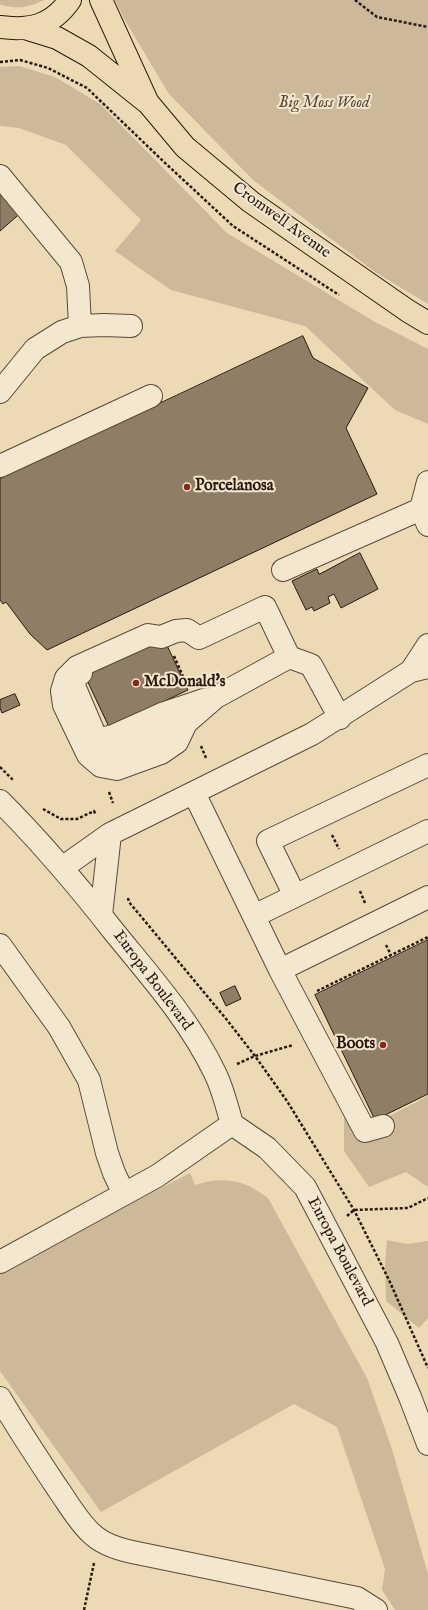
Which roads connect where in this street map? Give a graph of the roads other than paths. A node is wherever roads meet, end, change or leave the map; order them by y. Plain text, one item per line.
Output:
1 (70, 0) edge
2 (101, 0) edge
3 (11, 30) edge
4 (149, 104) junction
5 (0, 176) edge
6 (428, 323) edge
7 (80, 326) junction
8 (131, 326) dead end
9 (0, 392) edge
10 (151, 396) dead end
11 (0, 466) edge
12 (428, 482) edge
13 (425, 517) edge
14 (283, 570) dead end
15 (161, 637) junction
16 (428, 645) edge
17 (289, 657) junction
18 (419, 669) edge
19 (216, 697) junction
20 (340, 718) junction
21 (428, 765) edge
22 (194, 793) junction
23 (0, 801) edge
24 (428, 831) edge
25 (110, 834) junction
26 (62, 868) junction
27 (295, 896) junction
28 (428, 897) edge
29 (101, 915) junction
30 (254, 916) junction
31 (0, 945) edge
32 (280, 970) junction
33 (232, 1124) junction
34 (383, 1126) dead end
35 (124, 1194) junction
36 (0, 1262) edge
37 (0, 1398) edge
38 (428, 1444) edge
39 (376, 1610) edge

1 - 3 main road
2 - 4 main road, Cromwell Avenue
3 - 4 main road, Cromwell Avenue
4 - 6 main road, Cromwell Avenue
5 - 7 street
7 - 8 street
7 - 9 street
10 - 11 street
12 - 13 street
13 - 14 street
15 - 17 street
15 - 19 street
15 - 19 street
16 - 18 street
17 - 19 street
17 - 20 street
18 - 20 street
20 - 22 street
21 - 27 street
22 - 25 street
22 - 30 street
23 - 26 street, Europa Boulevard
24 - 27 street
25 - 26 street
25 - 29 street
26 - 29 street, Europa Boulevard
27 - 30 street
28 - 32 street
29 - 33 street, Europa Boulevard
30 - 32 street
31 - 35 street
32 - 34 street
33 - 35 street
33 - 38 street, Europa Boulevard
35 - 36 street
37 - 39 street

